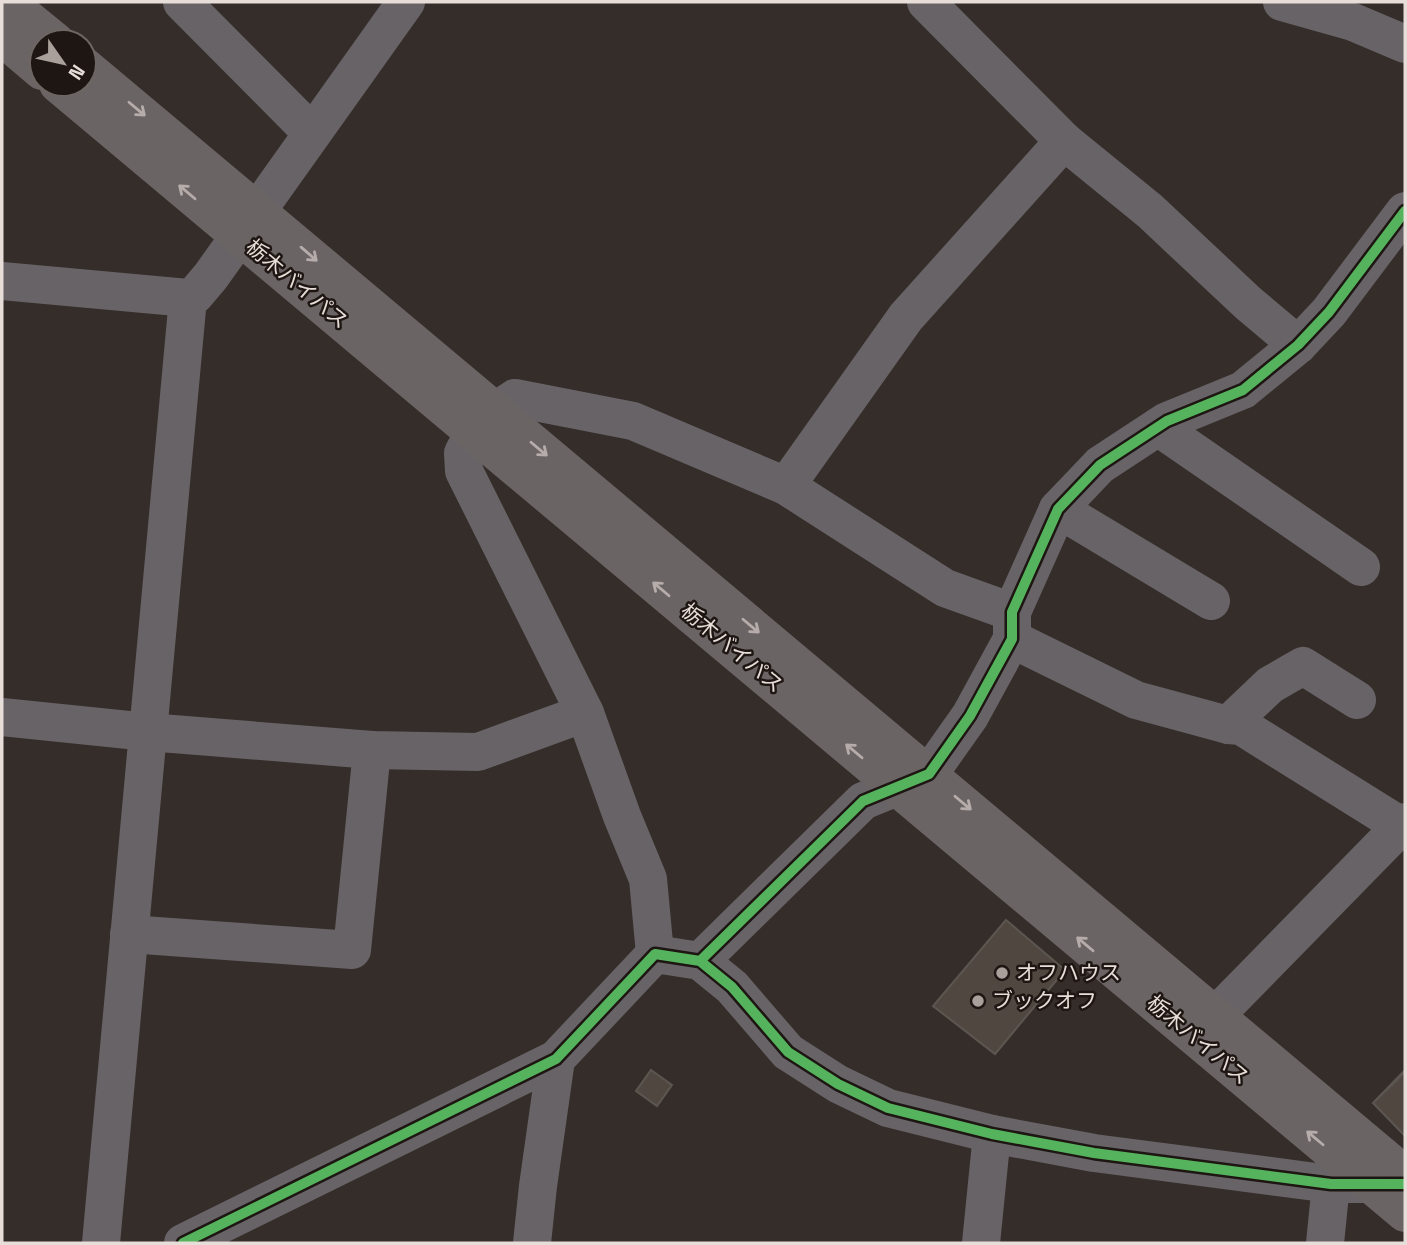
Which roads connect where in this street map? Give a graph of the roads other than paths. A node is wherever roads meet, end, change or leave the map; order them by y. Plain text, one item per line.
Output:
1 (7, 2) edge
2 (182, 2) edge
3 (406, 2) edge
4 (926, 2) edge
5 (1282, 2) edge
6 (38, 28) edge
7 (2, 37) edge
8 (1405, 44) edge
9 (28, 59) edge
10 (98, 79) edge
11 (77, 98) edge
12 (312, 133) junction
13 (1063, 141) junction
14 (1405, 211) edge
15 (248, 223) junction
16 (2, 281) edge
17 (188, 298) junction
18 (1297, 345) junction
19 (484, 422) junction
20 (1158, 427) junction
21 (786, 486) junction
22 (1058, 509) junction
23 (1361, 567) dead end
24 (1211, 601) dead end
25 (1012, 625) junction
26 (1357, 700) dead end
27 (585, 712) junction
28 (2, 718) edge
29 (1228, 725) junction
30 (148, 732) junction
31 (372, 750) junction
32 (913, 780) junction
33 (1403, 824) edge
34 (129, 934) junction
35 (655, 954) junction
36 (700, 961) junction
37 (1216, 1015) junction
38 (556, 1059) junction
39 (992, 1135) junction
40 (1394, 1181) edge
41 (1331, 1184) junction
42 (1405, 1213) edge
43 (101, 1243) edge
44 (183, 1243) edge
45 (532, 1243) edge
46 (981, 1243) edge
47 (1325, 1243) edge

1 - 6 main road
2 - 12 street
3 - 12 street
4 - 13 street
5 - 8 street
7 - 9 main road
10 -> 15 main road, 栃木バイパス
15 -> 11 main road, 栃木バイパス
12 - 15 street
13 - 18 street
13 - 21 street
14 - 18 street
15 - 17 street
15 - 19 main road, 栃木バイパス
16 - 17 street
17 - 30 street
18 - 20 street
19 - 21 street
19 - 27 street
19 - 32 main road, 栃木バイパス
20 - 22 street
20 - 23 street
21 - 25 street
22 - 24 street
22 - 25 street
25 - 29 street
25 - 32 street
26 - 29 street
27 - 31 street
27 - 35 street
28 - 30 street
29 - 33 street
30 - 31 street
30 - 34 street
31 - 34 street
32 - 36 street
32 -> 37 main road, 栃木バイパス
40 -> 32 main road, 栃木バイパス
33 - 37 street
34 - 43 street
35 - 36 street
35 - 38 street
36 - 39 street
37 - 40 main road, 栃木バイパス
38 - 44 street
38 - 45 street
39 - 41 street
39 - 46 street
40 - 41 street
40 - 42 main road, 栃木バイパス
41 - 47 street

